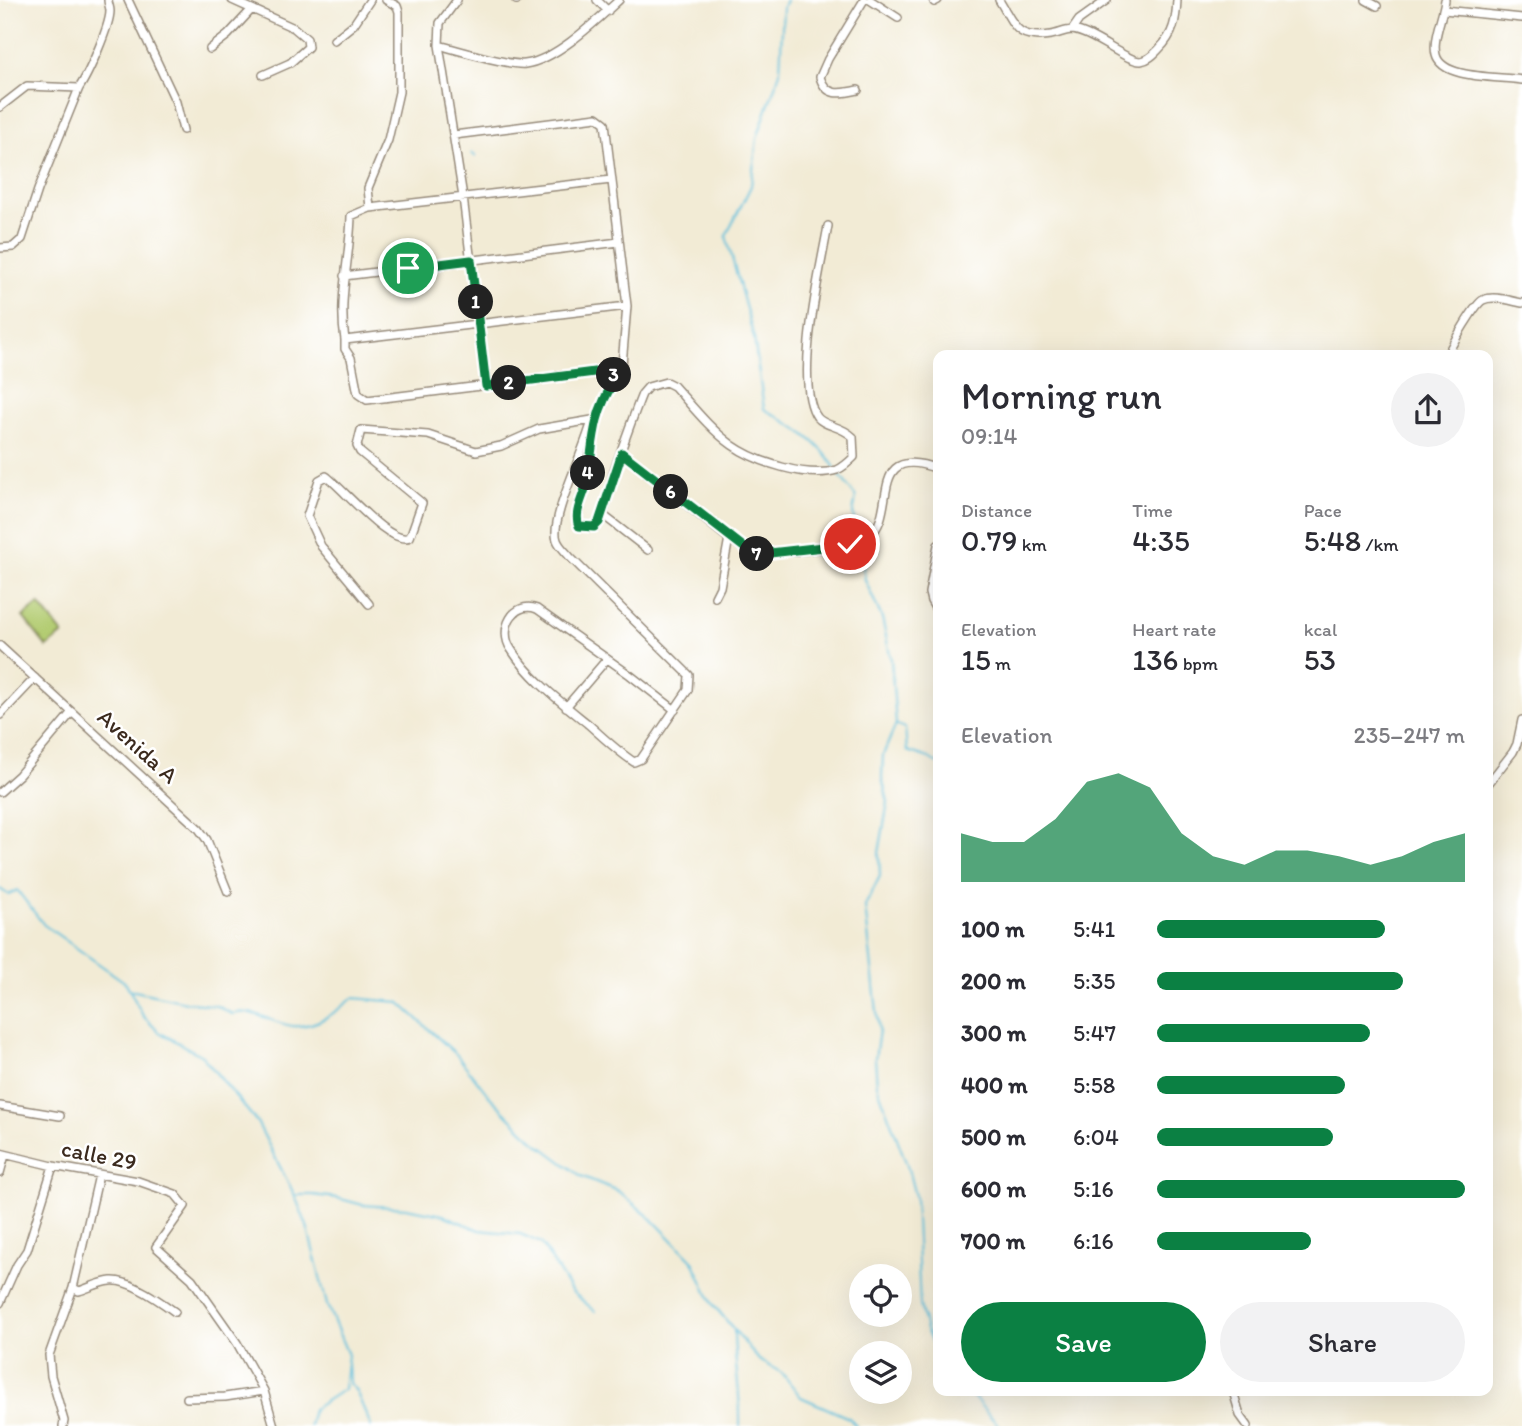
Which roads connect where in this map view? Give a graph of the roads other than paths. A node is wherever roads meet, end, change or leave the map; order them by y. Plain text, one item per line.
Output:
1 (107, 0) edge
2 (128, 0) edge
3 (232, 0) edge
4 (370, 0) edge
5 (386, 0) edge
6 (457, 0) edge
7 (597, 0) edge
8 (619, 0) edge
9 (864, 0) edge
10 (870, 0) edge
11 (999, 0) edge
12 (1107, 0) edge
13 (1177, 0) edge
14 (1366, 0) edge
15 (1445, 0) edge
16 (1377, 6) dead end
17 (252, 9) junction
18 (608, 10) junction
19 (1444, 10) junction
20 (898, 18) dead end
21 (1522, 19) edge
22 (1072, 30) junction
23 (334, 40) dead end
24 (439, 45) junction
25 (210, 50) dead end
26 (263, 75) dead end
27 (1522, 80) edge
28 (79, 88) junction
29 (858, 90) dead end
30 (0, 107) edge
31 (183, 131) dead end
32 (454, 135) junction
33 (611, 180) junction
34 (463, 197) junction
35 (370, 208) junction
36 (828, 226) dead end
37 (619, 242) junction
38 (0, 248) edge
39 (471, 260) junction
40 (344, 276) junction
41 (1522, 303) edge
42 (627, 306) junction
43 (479, 324) junction
44 (345, 340) junction
45 (1449, 350) edge
46 (617, 376) junction
47 (486, 386) junction
48 (594, 420) junction
49 (622, 453) junction
50 (933, 468) edge
51 (603, 515) junction
52 (729, 538) junction
53 (648, 550) dead end
54 (933, 572) edge
55 (715, 597) dead end
56 (369, 604) dead end
57 (933, 604) edge
58 (0, 646) edge
59 (607, 659) junction
60 (35, 678) junction
61 (566, 707) junction
62 (675, 710) junction
63 (72, 712) junction
64 (0, 715) edge
65 (1522, 720) edge
66 (1493, 778) edge
67 (0, 792) edge
68 (228, 892) dead end
69 (0, 1106) edge
70 (60, 1116) dead end
71 (3, 1154) edge
72 (53, 1166) junction
73 (0, 1173) edge
74 (99, 1175) junction
75 (73, 1288) junction
76 (0, 1303) edge
77 (175, 1312) dead end
78 (264, 1391) junction
79 (1234, 1396) edge
80 (187, 1398) dead end
81 (63, 1426) edge
82 (274, 1426) edge
83 (1248, 1426) edge

1 - 28 street
2 - 31 street
3 - 17 street
4 - 23 street
5 - 35 street
6 - 24 street
7 - 18 street
8 - 18 street
9 - 29 street
10 - 20 street
11 - 22 street
12 - 22 street
13 - 22 street
14 - 16 street
15 - 19 street
17 - 25 street
17 - 26 street
18 - 24 street
19 - 21 street
19 - 27 street
24 - 32 street
28 - 30 street
28 - 38 street
32 - 33 street
32 - 34 street
33 - 34 street
33 - 37 street
34 - 35 street
34 - 39 street
35 - 40 street
36 - 49 street
37 - 39 street
37 - 42 street
39 - 40 street
39 - 43 street
40 - 44 street
41 - 45 street
42 - 43 street
42 - 46 street
43 - 44 street
43 - 47 street
44 - 47 street
46 - 47 street
46 - 48 street
48 - 51 street
48 - 56 street
48 - 62 street
49 - 51 street
49 - 52 street
50 - 52 street
51 - 53 street
52 - 55 street
54 - 57 street
58 - 60 street, Avenida A
59 - 61 street
59 - 61 street
59 - 62 street
60 - 63 street, Avenida A
60 - 64 street
61 - 62 street
63 - 67 street
63 - 68 street, Avenida A
65 - 66 street
69 - 70 street
71 - 72 street, calle 29
71 - 73 street
72 - 74 street, calle 29
72 - 76 street
74 - 75 street
74 - 78 street, calle 29
75 - 77 street
75 - 81 street
78 - 80 street
78 - 82 street
79 - 83 street

